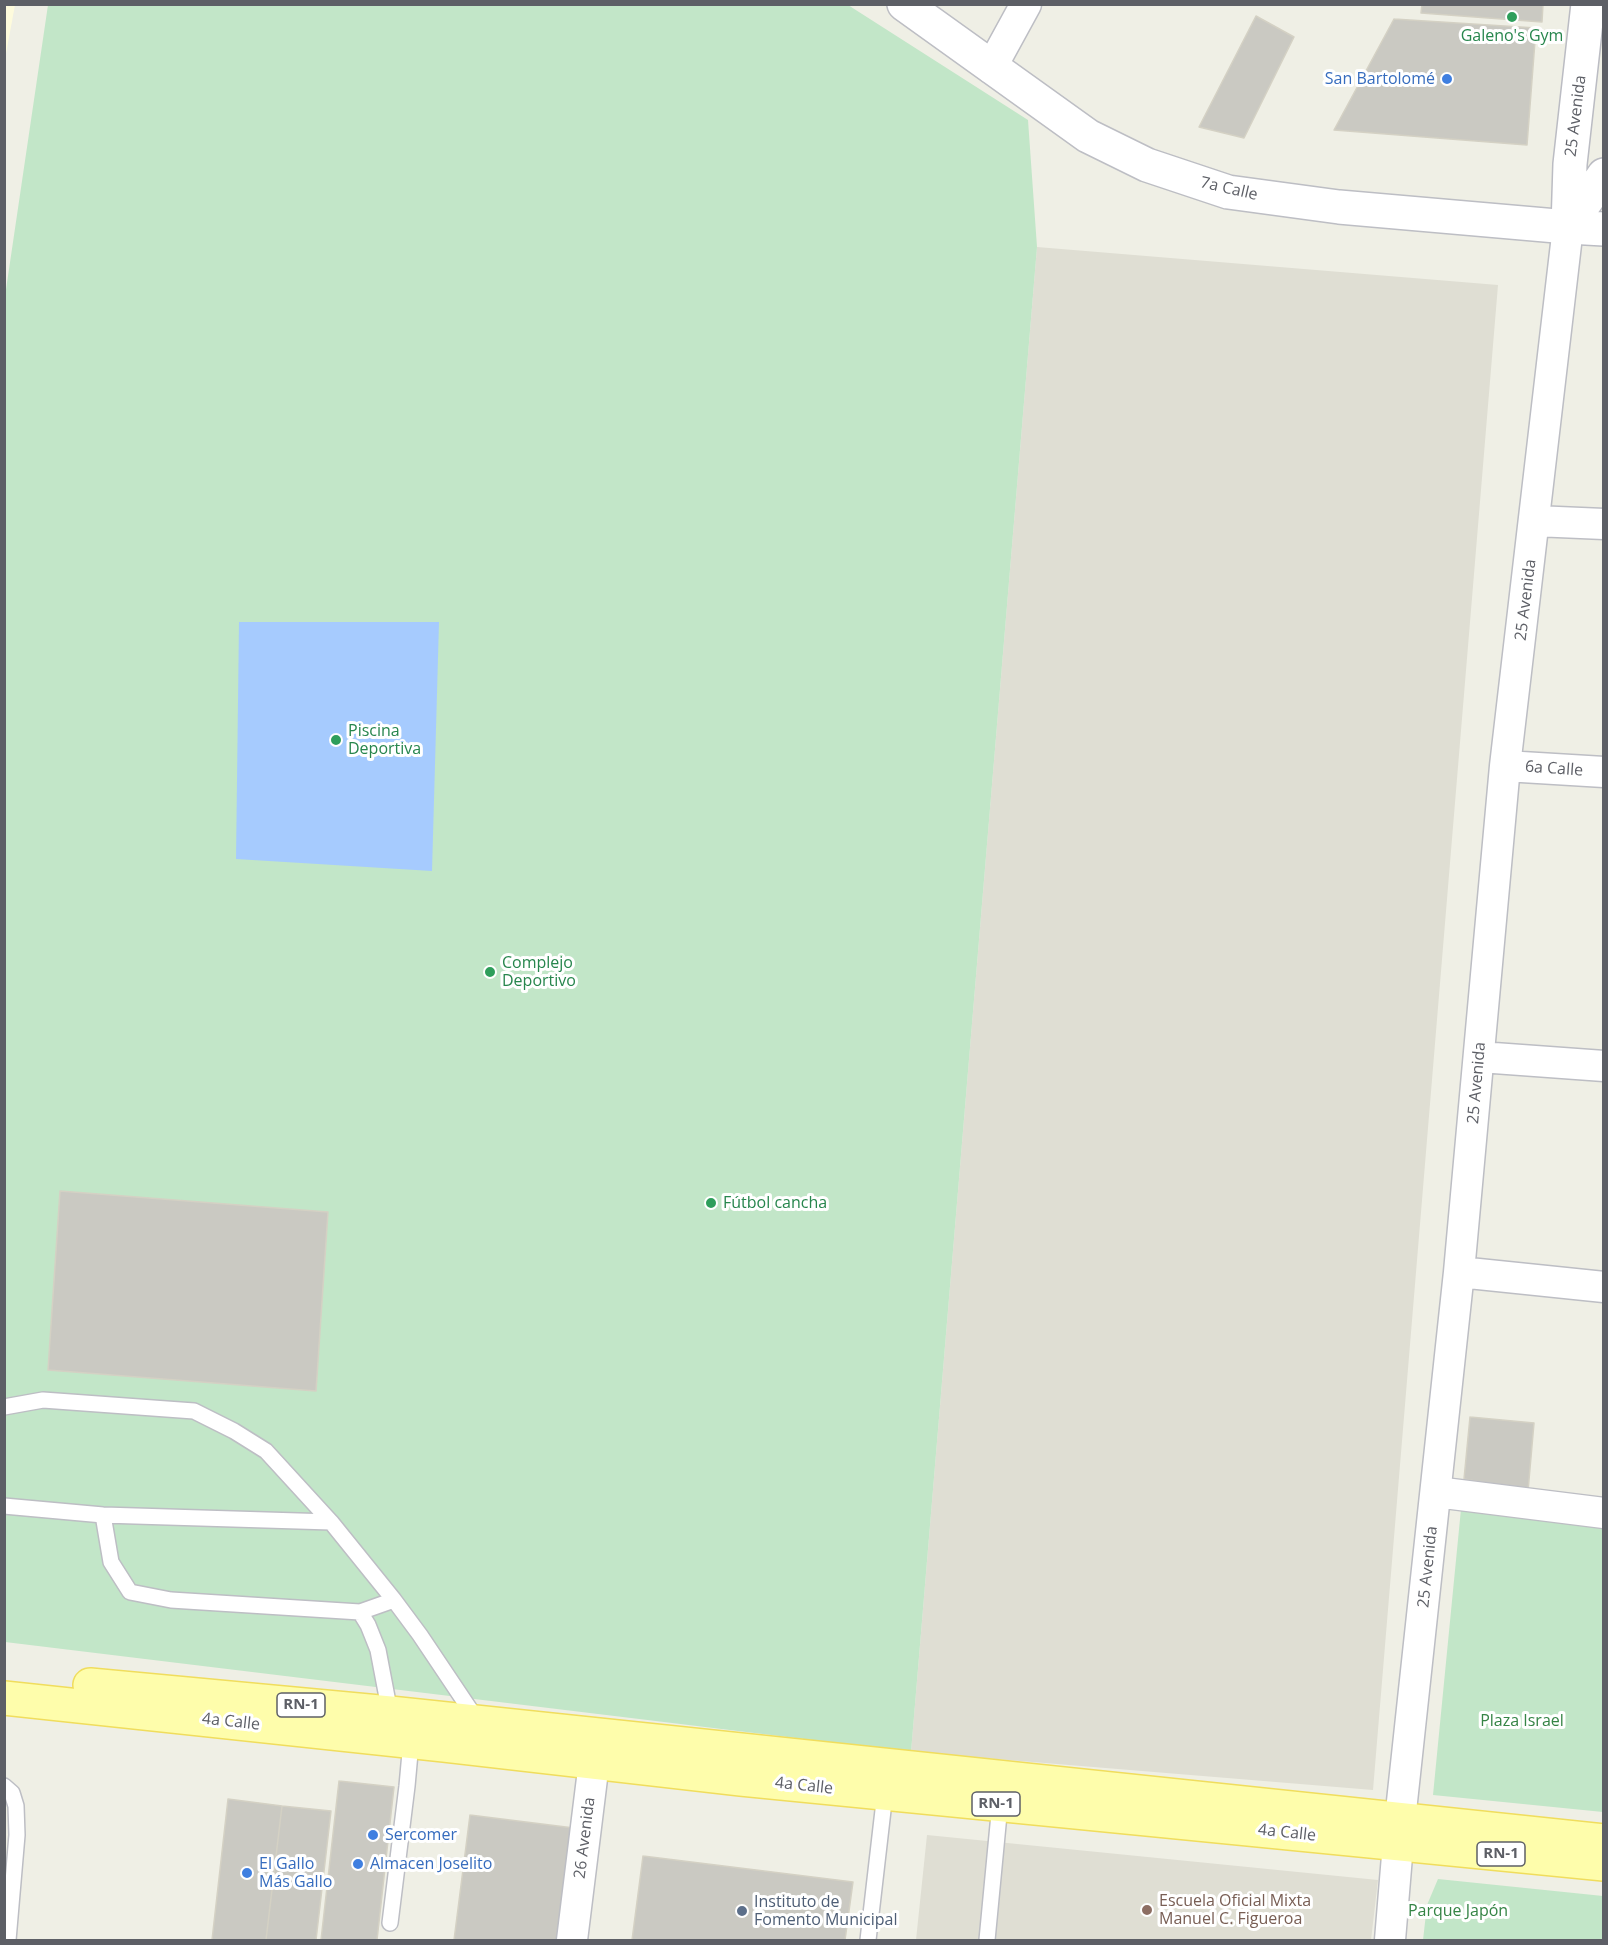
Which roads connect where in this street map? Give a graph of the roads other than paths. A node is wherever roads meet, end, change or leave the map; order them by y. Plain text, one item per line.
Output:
1 (904, 4) edge
2 (1026, 4) edge
3 (1588, 4) edge
4 (991, 69) junction
5 (1604, 176) edge
6 (1568, 227) junction
7 (1604, 228) edge
8 (1535, 521) junction
9 (1604, 524) edge
10 (1505, 766) junction
11 (1604, 772) edge
12 (1480, 1057) junction
13 (1604, 1066) edge
14 (1459, 1272) junction
15 (1604, 1287) edge
16 (4, 1407) edge
17 (1436, 1492) junction
18 (4, 1506) edge
19 (1604, 1513) edge
20 (103, 1515) junction
21 (331, 1522) junction
22 (394, 1600) junction
23 (360, 1612) junction
24 (4, 1677) edge
25 (4, 1698) edge
26 (390, 1713) junction
27 (479, 1724) junction
28 (411, 1742) junction
29 (596, 1749) junction
30 (4, 1786) edge
31 (885, 1794) junction
32 (1000, 1804) junction
33 (1399, 1832) junction
34 (1604, 1841) edge
35 (1604, 1864) edge
36 (390, 1923) dead end
37 (8, 1941) edge
38 (572, 1941) edge
39 (868, 1941) edge
40 (987, 1941) edge
41 (1390, 1941) edge

1 - 4 street, 7a Calle
2 - 4 street
3 - 6 street, 25 Avenida
4 - 6 street, 7a Calle
5 - 6 street, 25 Avenida
6 - 7 street, 7a Calle
6 - 8 street, 25 Avenida
8 - 9 street
8 - 10 street, 25 Avenida
10 - 11 street, 6a Calle
10 - 12 street, 25 Avenida
12 - 13 street
12 - 14 street, 25 Avenida
14 - 15 street
14 - 17 street, 25 Avenida
16 - 21 lane
17 - 19 street
17 - 33 street, 25 Avenida
18 - 20 lane
20 - 21 lane
20 - 23 lane
21 - 22 lane
22 - 23 lane
22 - 27 lane
23 - 26 lane
24 - 26 main road, 4a Calle / RN-1
25 - 28 main road, 4a Calle / RN-1
26 - 27 main road, 4a Calle / RN-1
27 - 29 main road, 4a Calle / RN-1
28 - 29 main road, 4a Calle / RN-1
28 - 36 lane
29 - 31 main road, 4a Calle / RN-1
29 - 33 main road, 4a Calle / RN-1
29 - 38 street, 26 Avenida
30 - 37 lane
31 - 32 main road, 4a Calle / RN-1
31 - 39 lane
32 - 33 main road, 4a Calle / RN-1
32 - 40 lane
33 - 34 main road, 4a Calle / RN-1
33 - 35 main road, 4a Calle / RN-1
33 - 41 street, 25 Avenida

